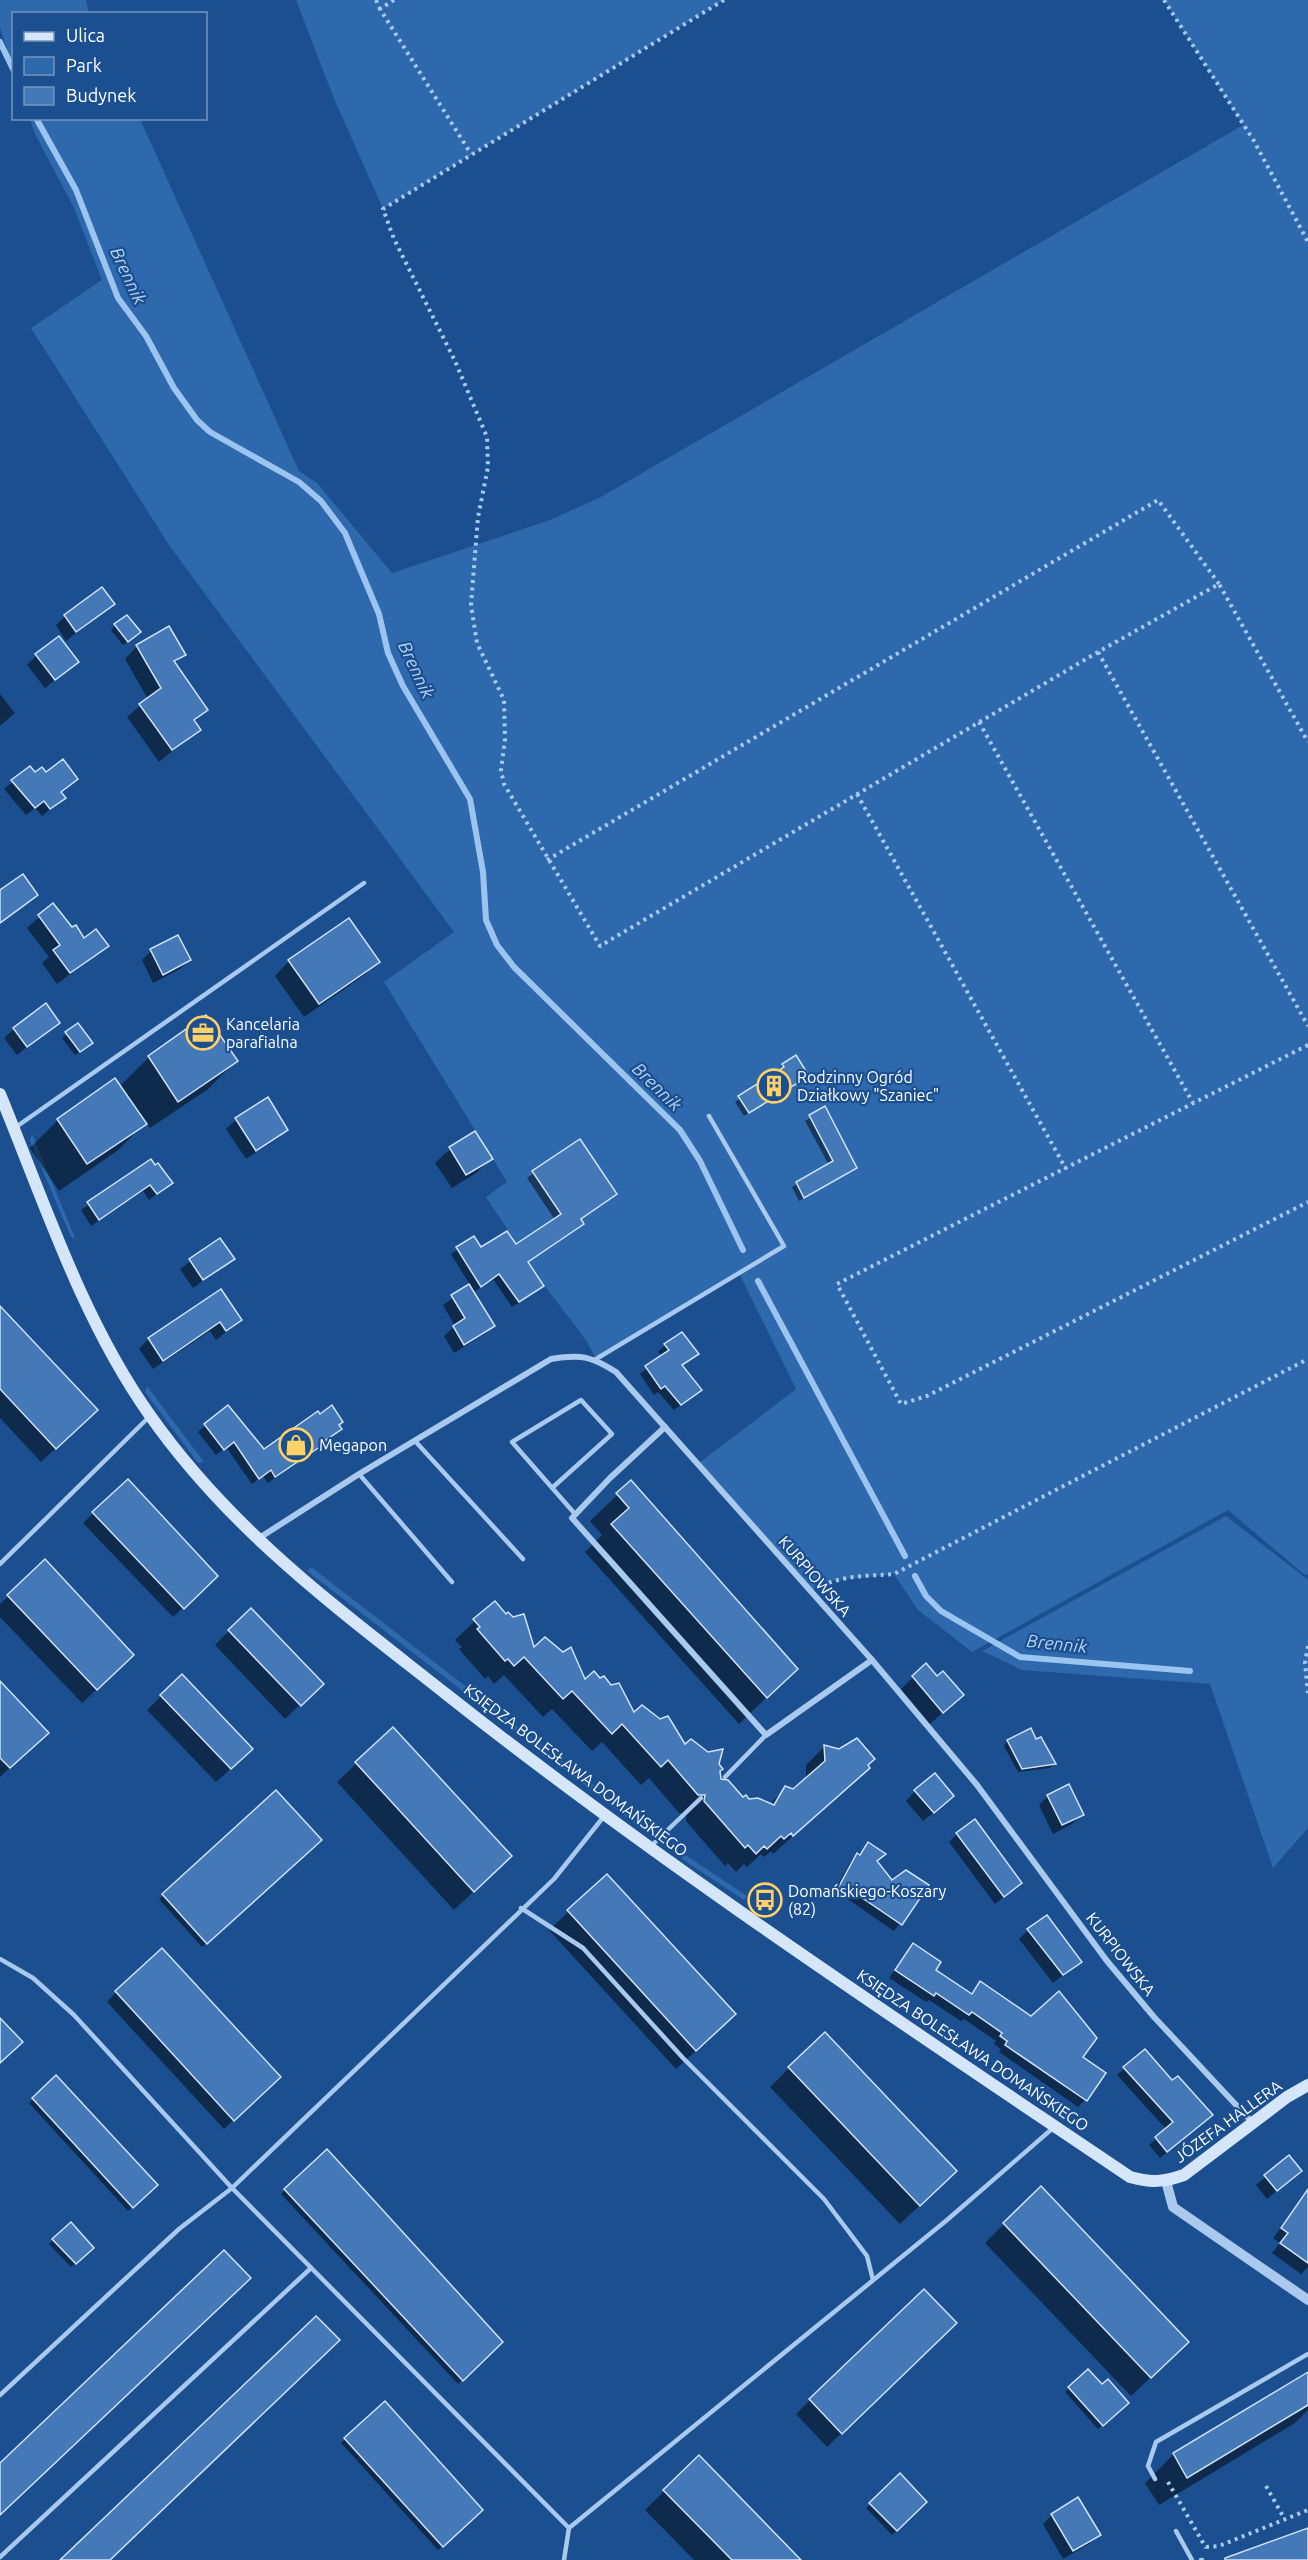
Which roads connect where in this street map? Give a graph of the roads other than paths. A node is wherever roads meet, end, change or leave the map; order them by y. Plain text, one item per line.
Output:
1 (364, 883) dead end
2 (0, 1094) edge
3 (709, 1116) dead end
4 (14, 1129) junction
5 (596, 1359) junction
6 (150, 1416) junction
7 (665, 1427) junction
8 (415, 1441) junction
9 (359, 1474) junction
10 (552, 1488) junction
11 (575, 1514) junction
12 (256, 1540) junction
13 (523, 1558) dead end
14 (0, 1564) edge
15 (452, 1582) dead end
16 (872, 1660) junction
17 (766, 1735) junction
18 (725, 1777) dead end
19 (701, 1798) dead end
20 (605, 1815) junction
21 (650, 1847) junction
22 (521, 1908) junction
23 (0, 1959) edge
24 (1308, 2085) edge
25 (1252, 2122) junction
26 (1056, 2126) junction
27 (1166, 2181) junction
28 (232, 2188) junction
29 (311, 2268) junction
30 (873, 2280) junction
31 (1308, 2300) edge
32 (1308, 2354) edge
33 (0, 2395) edge
34 (1155, 2479) dead end
35 (569, 2528) junction
36 (1176, 2531) dead end
37 (0, 2557) edge
38 (564, 2560) edge
39 (1192, 2560) edge

1 - 4 lane
2 - 4 main road, KSIĘDZA BOLESŁAWA DOMAŃSKIEGO
3 - 5 lane
4 - 6 main road, KSIĘDZA BOLESŁAWA DOMAŃSKIEGO
5 - 7 street, KURPIOWSKA
5 - 8 street
6 - 12 main road, KSIĘDZA BOLESŁAWA DOMAŃSKIEGO
6 - 14 lane
7 - 11 street
7 - 16 street, KURPIOWSKA
8 - 9 street
8 - 13 lane
9 - 12 street
9 - 15 lane
10 - 10 lane
10 - 11 lane
11 - 17 street
12 - 20 main road, KSIĘDZA BOLESŁAWA DOMAŃSKIEGO
16 - 17 street
16 - 25 street, KURPIOWSKA
17 - 18 lane
19 - 21 lane
20 - 21 main road, KSIĘDZA BOLESŁAWA DOMAŃSKIEGO
20 - 22 lane
21 - 26 main road, KSIĘDZA BOLESŁAWA DOMAŃSKIEGO
22 - 28 lane
22 - 30 lane
23 - 28 lane
24 - 25 main road, JÓZEFA HALLERA
25 - 27 main road, JÓZEFA HALLERA
26 - 27 main road, KSIĘDZA BOLESŁAWA DOMAŃSKIEGO
26 - 30 lane
27 - 31 street
28 - 29 lane
28 - 33 lane
29 - 35 lane
29 - 37 lane
30 - 35 lane
32 - 34 lane
35 - 38 lane
36 - 39 lane

